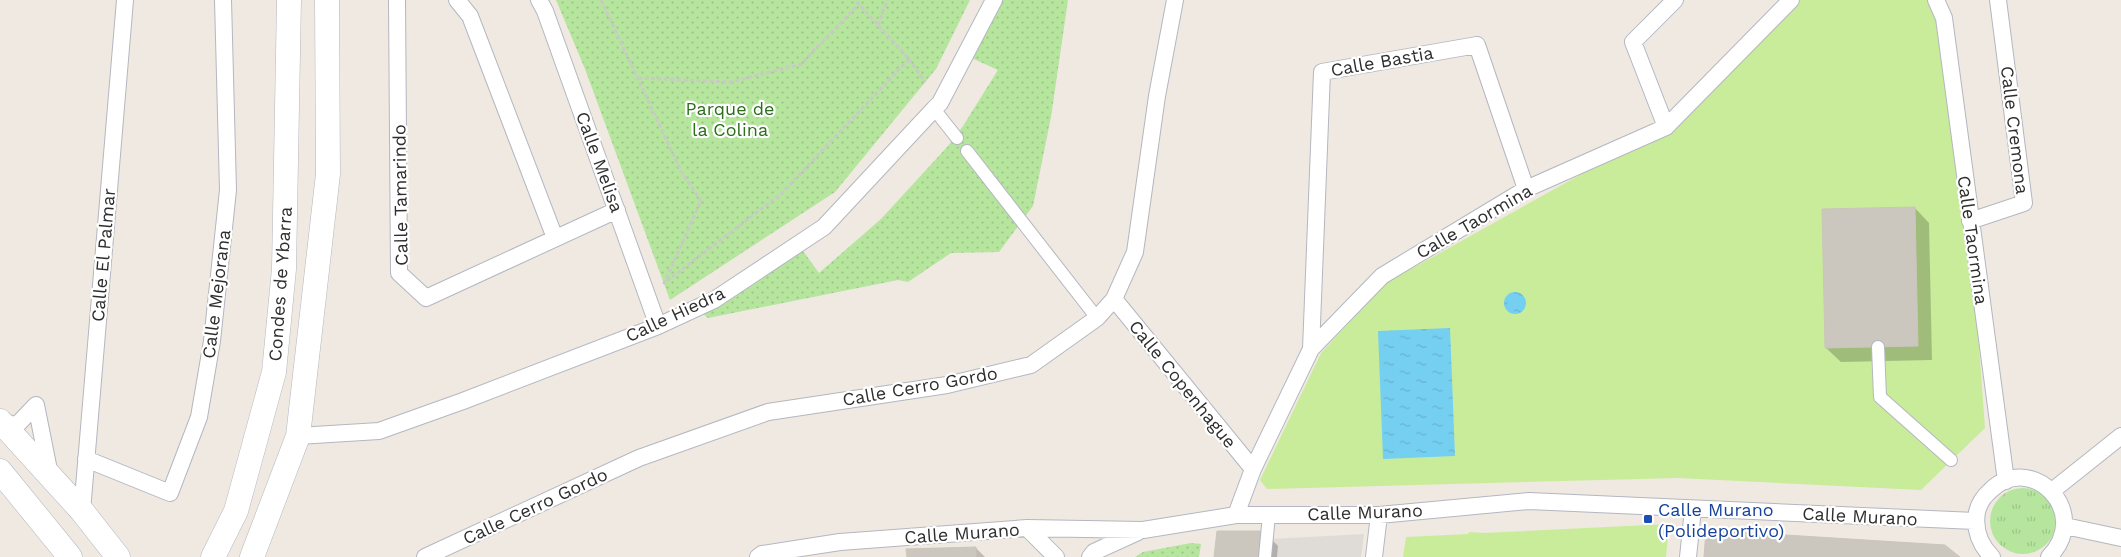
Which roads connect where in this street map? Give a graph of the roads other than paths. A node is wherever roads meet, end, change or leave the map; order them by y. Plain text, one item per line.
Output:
1 (125, 0) edge
2 (223, 0) edge
3 (289, 0) edge
4 (327, 0) edge
5 (397, 0) edge
6 (457, 0) edge
7 (539, 0) edge
8 (994, 0) edge
9 (1175, 0) edge
10 (1675, 0) edge
11 (1791, 0) edge
12 (1936, 0) edge
13 (1998, 0) edge
14 (934, 109) junction
15 (1666, 127) junction
16 (957, 138) dead end
17 (967, 151) dead end
18 (1526, 189) junction
19 (617, 210) junction
20 (1970, 221) junction
21 (555, 238) junction
22 (1114, 299) junction
23 (1097, 318) junction
24 (658, 326) junction
25 (1878, 347) dead end
26 (1311, 349) junction
27 (0, 421) edge
28 (298, 436) junction
29 (2121, 436) edge
30 (86, 460) junction
31 (1951, 460) dead end
32 (1252, 469) junction
33 (0, 471) edge
34 (50, 475) junction
35 (2006, 481) junction
36 (2052, 491) junction
37 (1693, 509) junction
38 (82, 511) junction
39 (1236, 515) junction
40 (1269, 515) junction
41 (1379, 515) junction
42 (1976, 521) junction
43 (2065, 526) junction
44 (1027, 528) junction
45 (1143, 530) junction
46 (2121, 538) edge
47 (70, 557) edge
48 (118, 557) edge
49 (213, 557) edge
50 (252, 557) edge
51 (425, 557) edge
52 (758, 557) edge
53 (1056, 557) edge
54 (1090, 557) edge
55 (1265, 557) edge
56 (1374, 557) edge
57 (1688, 557) edge
58 (1992, 557) edge
59 (2050, 557) edge

1 - 30 street, Calle El Palmar
2 - 30 street, Calle Mejorana
3 - 49 main road, Condes de Ybarra
4 - 28 main road, Condes de Ybarra
5 - 21 street, Calle Tamarindo
6 - 21 street
7 - 19 street, Calle Melisa
8 - 14 street, Calle Hiedra
9 - 22 street, Calle Cerro Gordo
10 - 15 street
11 - 15 street, Calle Taormina
12 - 20 street, Calle Taormina
13 - 20 street, Calle Cremona
14 - 16 street
14 - 24 street, Calle Hiedra
15 - 18 street, Calle Taormina
17 - 23 street
18 - 26 street, Calle Taormina
18 - 26 street, Calle Bastia
19 - 21 street, Calle Tamarindo
19 - 24 street, Calle Melisa
20 - 35 street, Calle Taormina
22 - 23 street, Calle Cerro Gordo
22 - 32 street, Calle Copenhague
23 - 51 street, Calle Cerro Gordo
24 - 28 street, Calle Hiedra
25 - 31 street
26 - 32 street, Calle Taormina
27 - 34 main road
27 - 34 street
28 - 50 main road, Condes de Ybarra
29 - 36 street
30 - 38 street, Calle El Palmar
32 - 39 street, Calle Taormina
33 - 47 main road
34 - 38 main road
35 - 36 street
35 - 42 street
36 - 43 street
37 - 41 street, Calle Murano
37 - 42 street, Calle Murano
37 - 57 street
38 - 48 main road
39 - 40 street, Calle Murano
39 - 45 street, Calle Murano
40 - 41 street, Calle Murano
40 - 55 street
41 - 56 street
42 - 58 street
43 - 46 street
43 - 59 street
44 - 45 street, Calle Murano
44 - 52 street, Calle Murano
44 - 53 street
45 - 54 street

